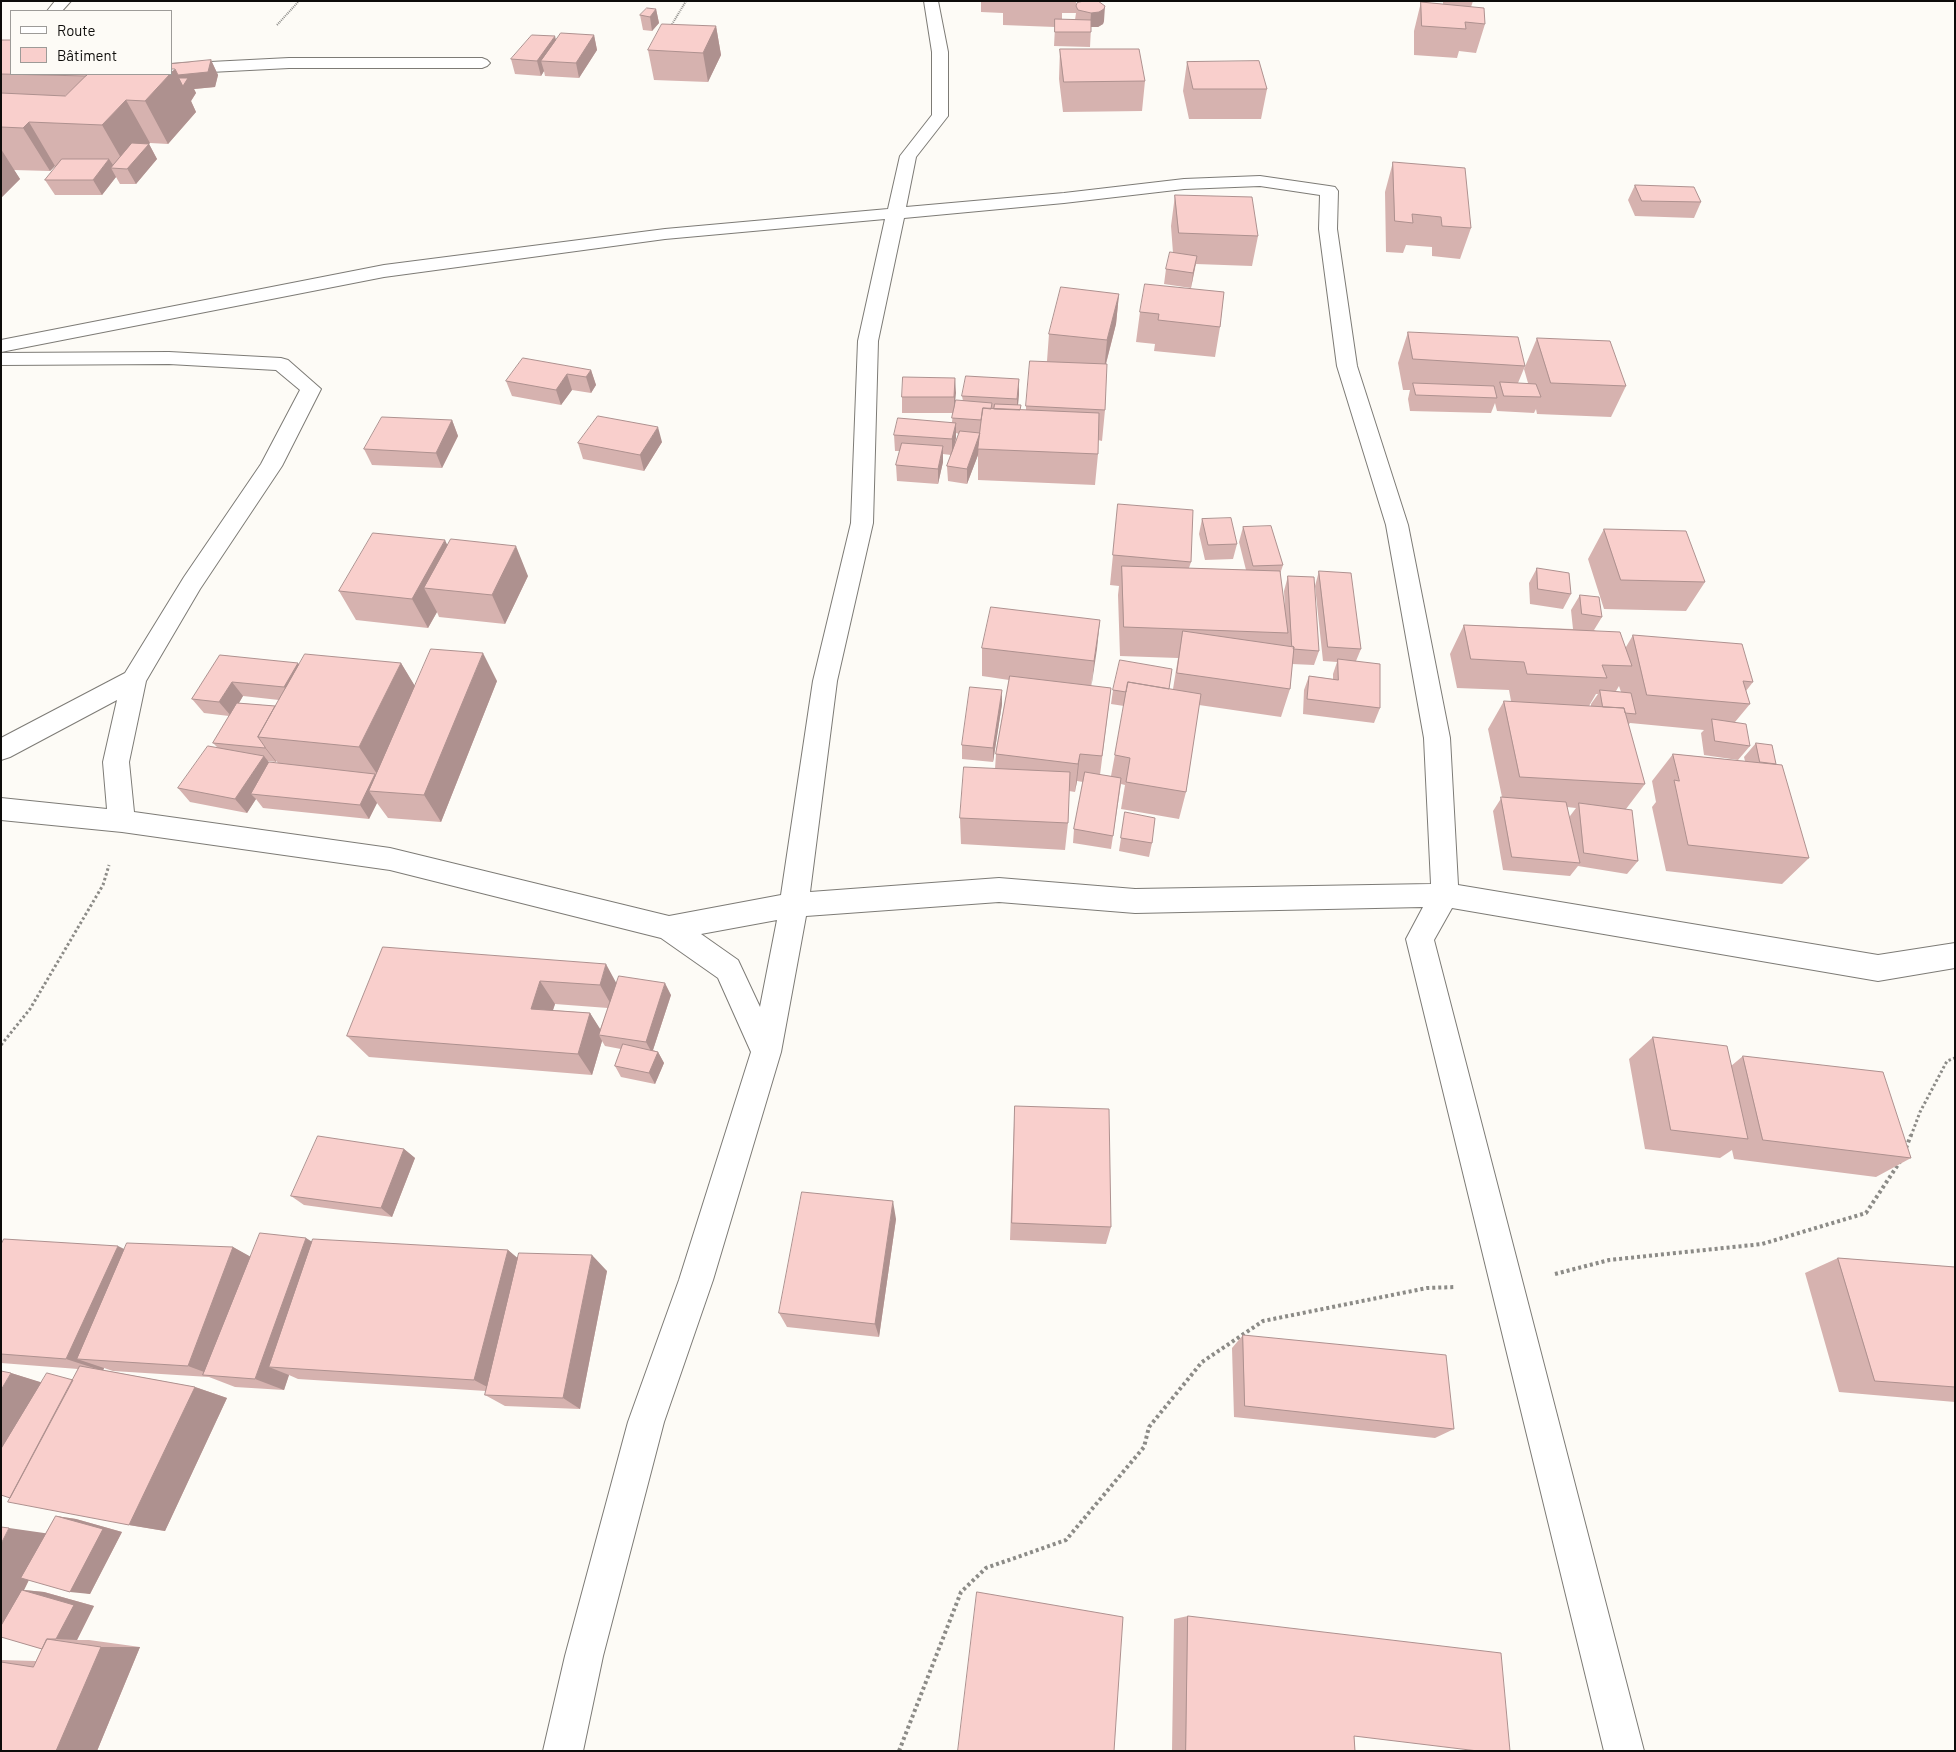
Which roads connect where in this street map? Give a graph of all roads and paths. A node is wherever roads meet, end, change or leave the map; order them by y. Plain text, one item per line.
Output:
1 (64, 1) edge
2 (686, 1) edge
3 (931, 1) edge
4 (55, 10) edge
5 (670, 29) edge
6 (482, 63) dead end
7 (172, 69) edge
8 (897, 212) junction
9 (1, 346) edge
10 (1, 359) edge
11 (134, 680) junction
12 (1, 750) edge
13 (1, 809) edge
14 (122, 821) junction
15 (1445, 896) junction
16 (794, 906) junction
17 (669, 928) junction
18 (1955, 954) edge
19 (1, 1045) edge
20 (766, 1052) junction
21 (1955, 1058) edge
22 (1508, 1285) junction
23 (563, 1751) edge
24 (899, 1751) edge
25 (1624, 1751) edge

1 - 4 street
2 - 5 path
3 - 8 street
6 - 7 street
8 - 9 street
8 - 15 street
8 - 16 street
10 - 11 street
11 - 12 street
11 - 14 street
13 - 14 street
14 - 17 street
14 - 19 path
15 - 16 street
15 - 18 street
15 - 22 street
16 - 17 street
16 - 20 street
17 - 20 street
20 - 23 street
21 - 22 path
22 - 24 path
22 - 25 street

